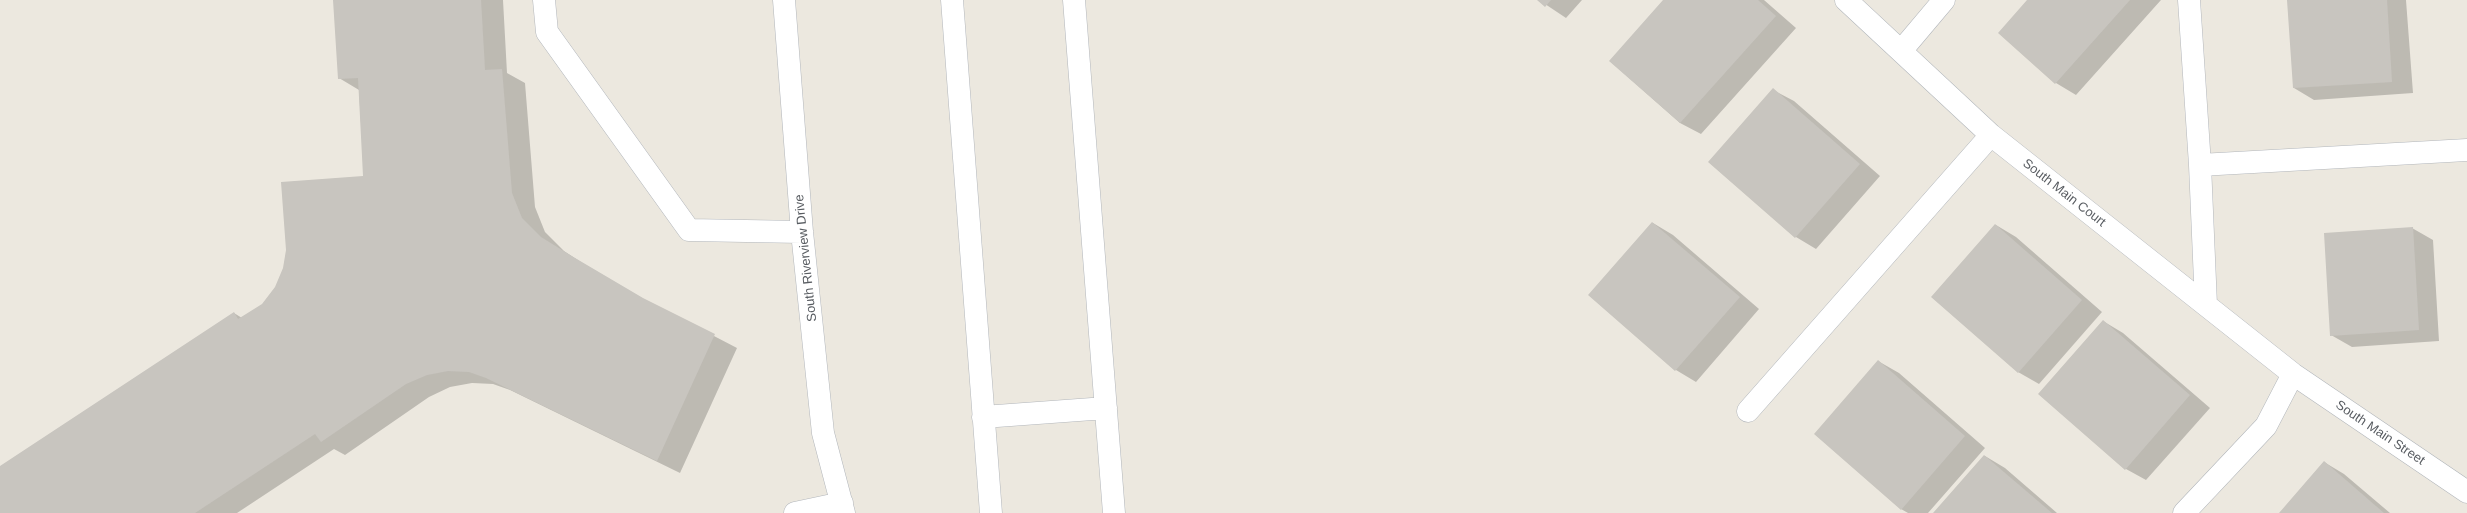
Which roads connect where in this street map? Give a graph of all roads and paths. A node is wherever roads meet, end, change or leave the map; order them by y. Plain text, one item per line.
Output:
1 (544, 0) edge
2 (784, 0) edge
3 (952, 0) edge
4 (1074, 0) edge
5 (1846, 0) edge
6 (1944, 0) edge
7 (2189, 0) edge
8 (1901, 52) junction
9 (1991, 135) junction
10 (2467, 150) edge
11 (2200, 165) junction
12 (802, 232) junction
13 (2206, 305) junction
14 (2293, 374) junction
15 (1106, 408) junction
16 (1748, 412) dead end
17 (983, 417) junction
18 (2467, 492) edge
19 (843, 508) edge
20 (794, 513) edge
21 (991, 513) edge
22 (1114, 513) edge
23 (2184, 513) edge

1 - 12 street
2 - 12 street, South Riverview Drive
3 - 17 street
4 - 15 street
5 - 8 street, South Main Court
6 - 8 street
7 - 11 street
8 - 9 street, South Main Court
9 - 13 street, South Main Court
9 - 16 street
10 - 11 street
11 - 13 street
12 - 19 street, South Riverview Drive
13 - 14 street, South Main Court
14 - 18 street, South Main Street
14 - 23 street
15 - 17 street
15 - 22 street
17 - 21 street
19 - 20 street

